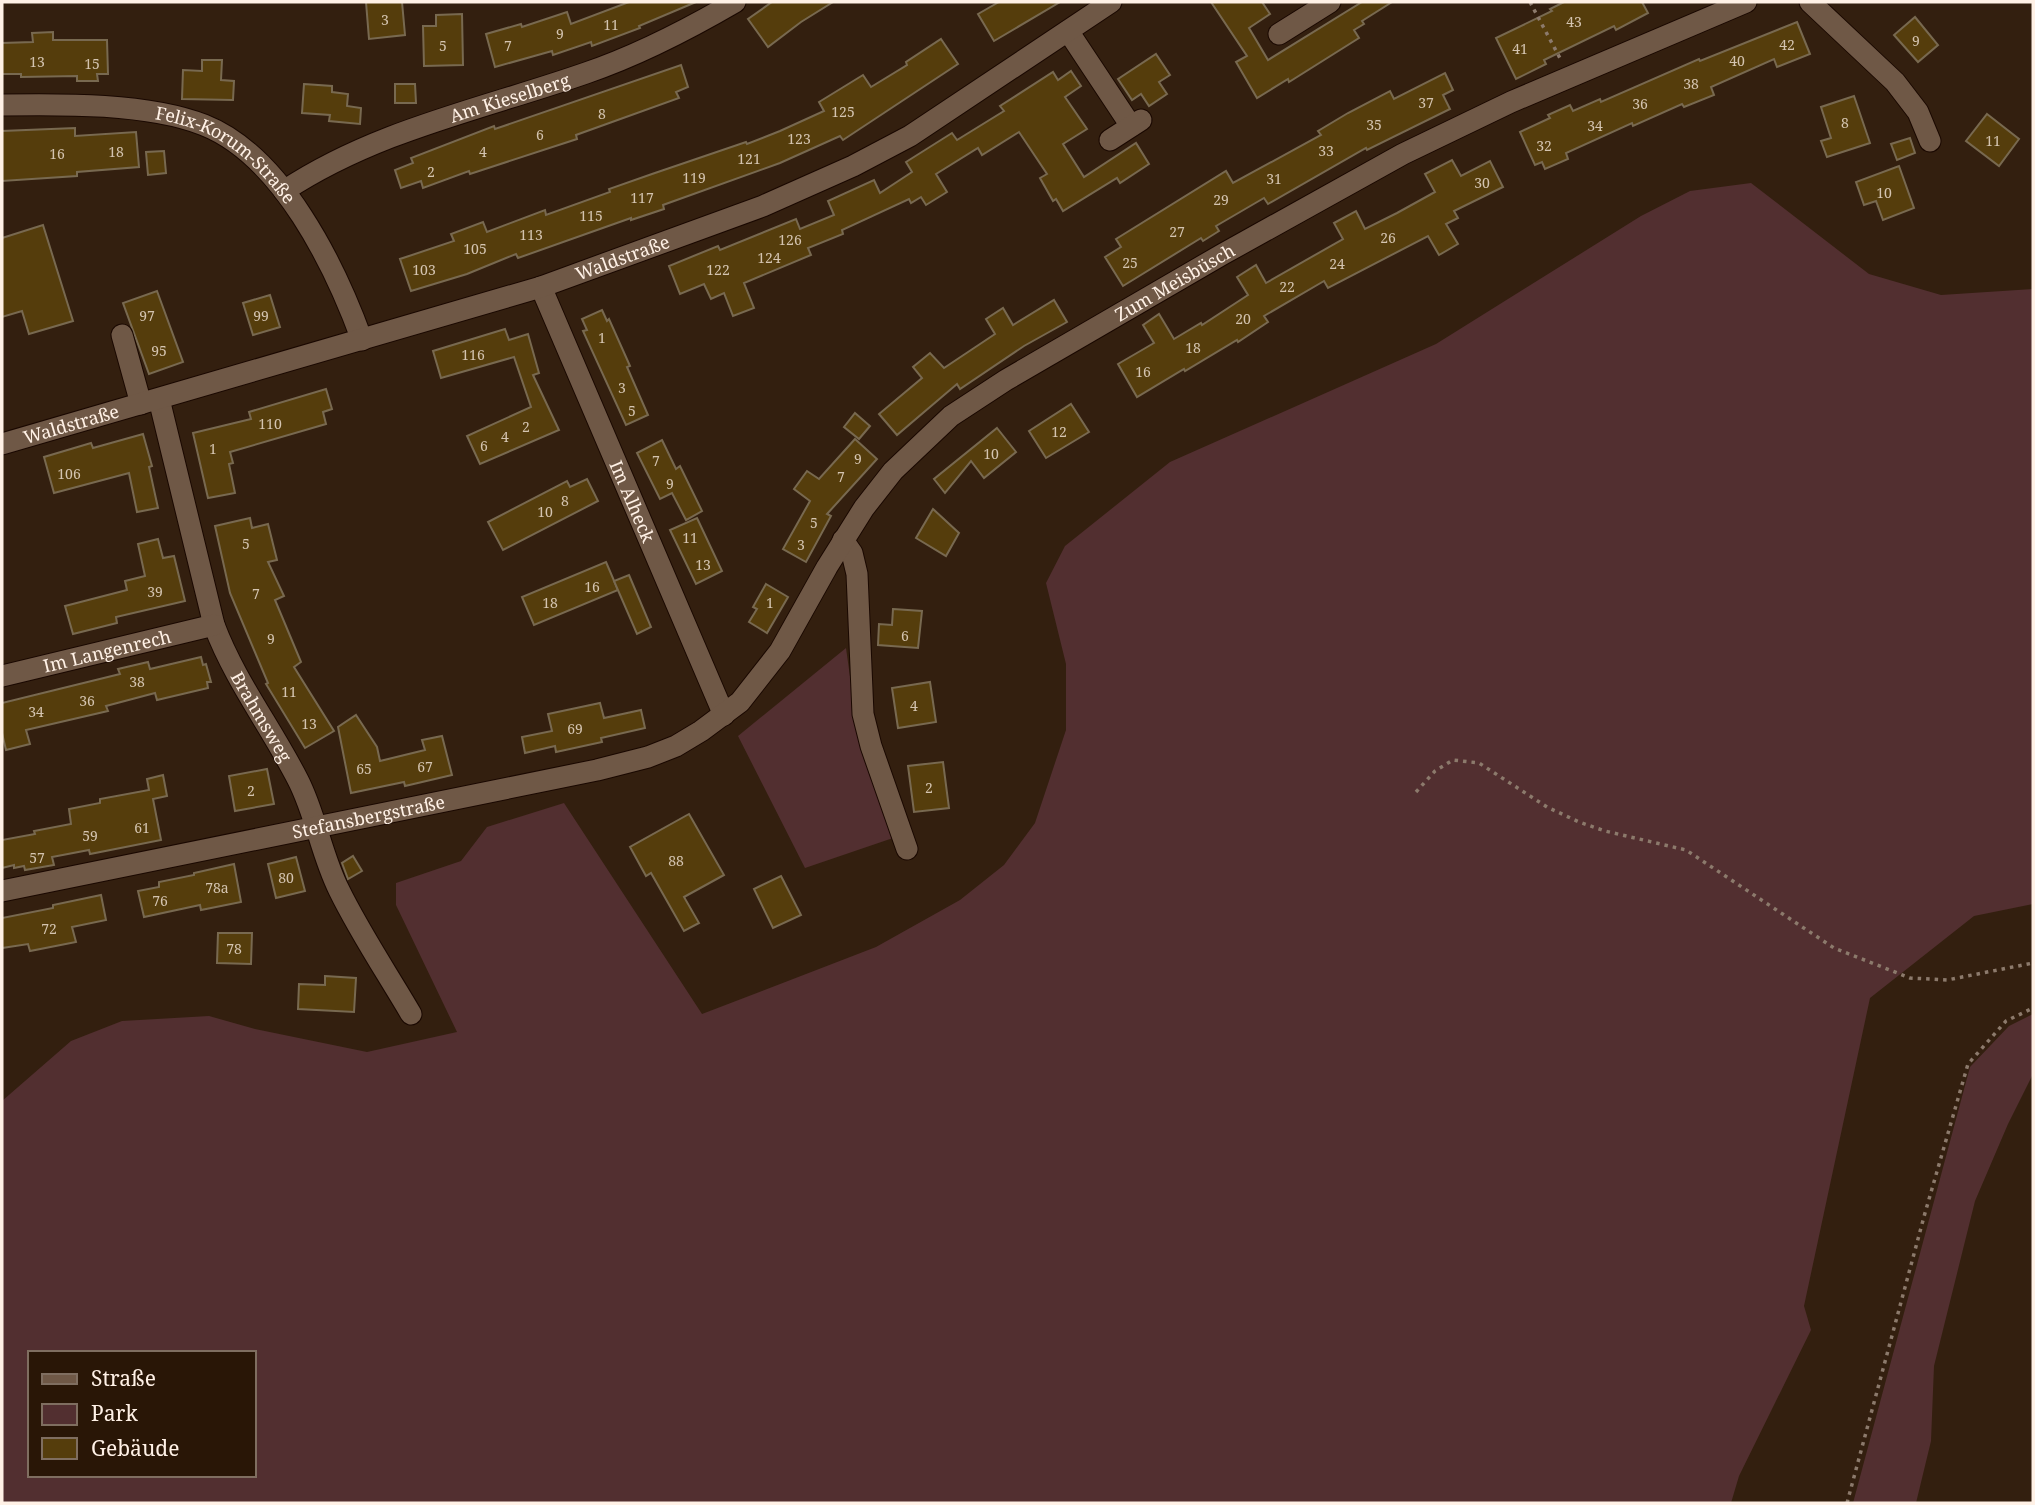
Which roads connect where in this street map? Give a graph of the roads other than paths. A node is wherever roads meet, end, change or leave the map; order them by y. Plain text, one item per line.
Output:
1 (735, 2) edge
2 (1111, 2) edge
3 (1746, 2) edge
4 (1810, 2) edge
5 (1317, 5) edge
6 (1068, 31) junction
7 (1279, 34) dead end
8 (2, 105) edge
9 (1110, 140) dead end
10 (1930, 141) dead end
11 (284, 191) junction
12 (541, 287) junction
13 (122, 335) dead end
14 (362, 340) junction
15 (150, 402) junction
16 (2, 444) edge
17 (843, 540) junction
18 (214, 625) junction
19 (2, 676) edge
20 (724, 715) junction
21 (316, 826) junction
22 (907, 849) dead end
23 (2, 891) edge
24 (411, 1014) dead end

1 - 11 street, Am Kieselberg
2 - 6 street, Waldstraße
3 - 17 street, Zum Meisbüsch
4 - 10 street
5 - 7 street
6 - 9 street
6 - 12 street, Waldstraße
8 - 11 street, Felix-Korum-Straße
11 - 14 street, Felix-Korum-Straße
12 - 14 street, Waldstraße
12 - 20 street, Im Alheck
13 - 15 street, Waldstraße
14 - 15 street, Waldstraße
15 - 16 street, Waldstraße
15 - 18 street, Brahmsweg
17 - 20 street, Zum Meisbüsch
17 - 22 street
18 - 19 street, Im Langenrech
18 - 21 street, Brahmsweg
20 - 21 street, Stefansbergstraße
21 - 23 street, Stefansbergstraße
21 - 24 street, Brahmsweg

